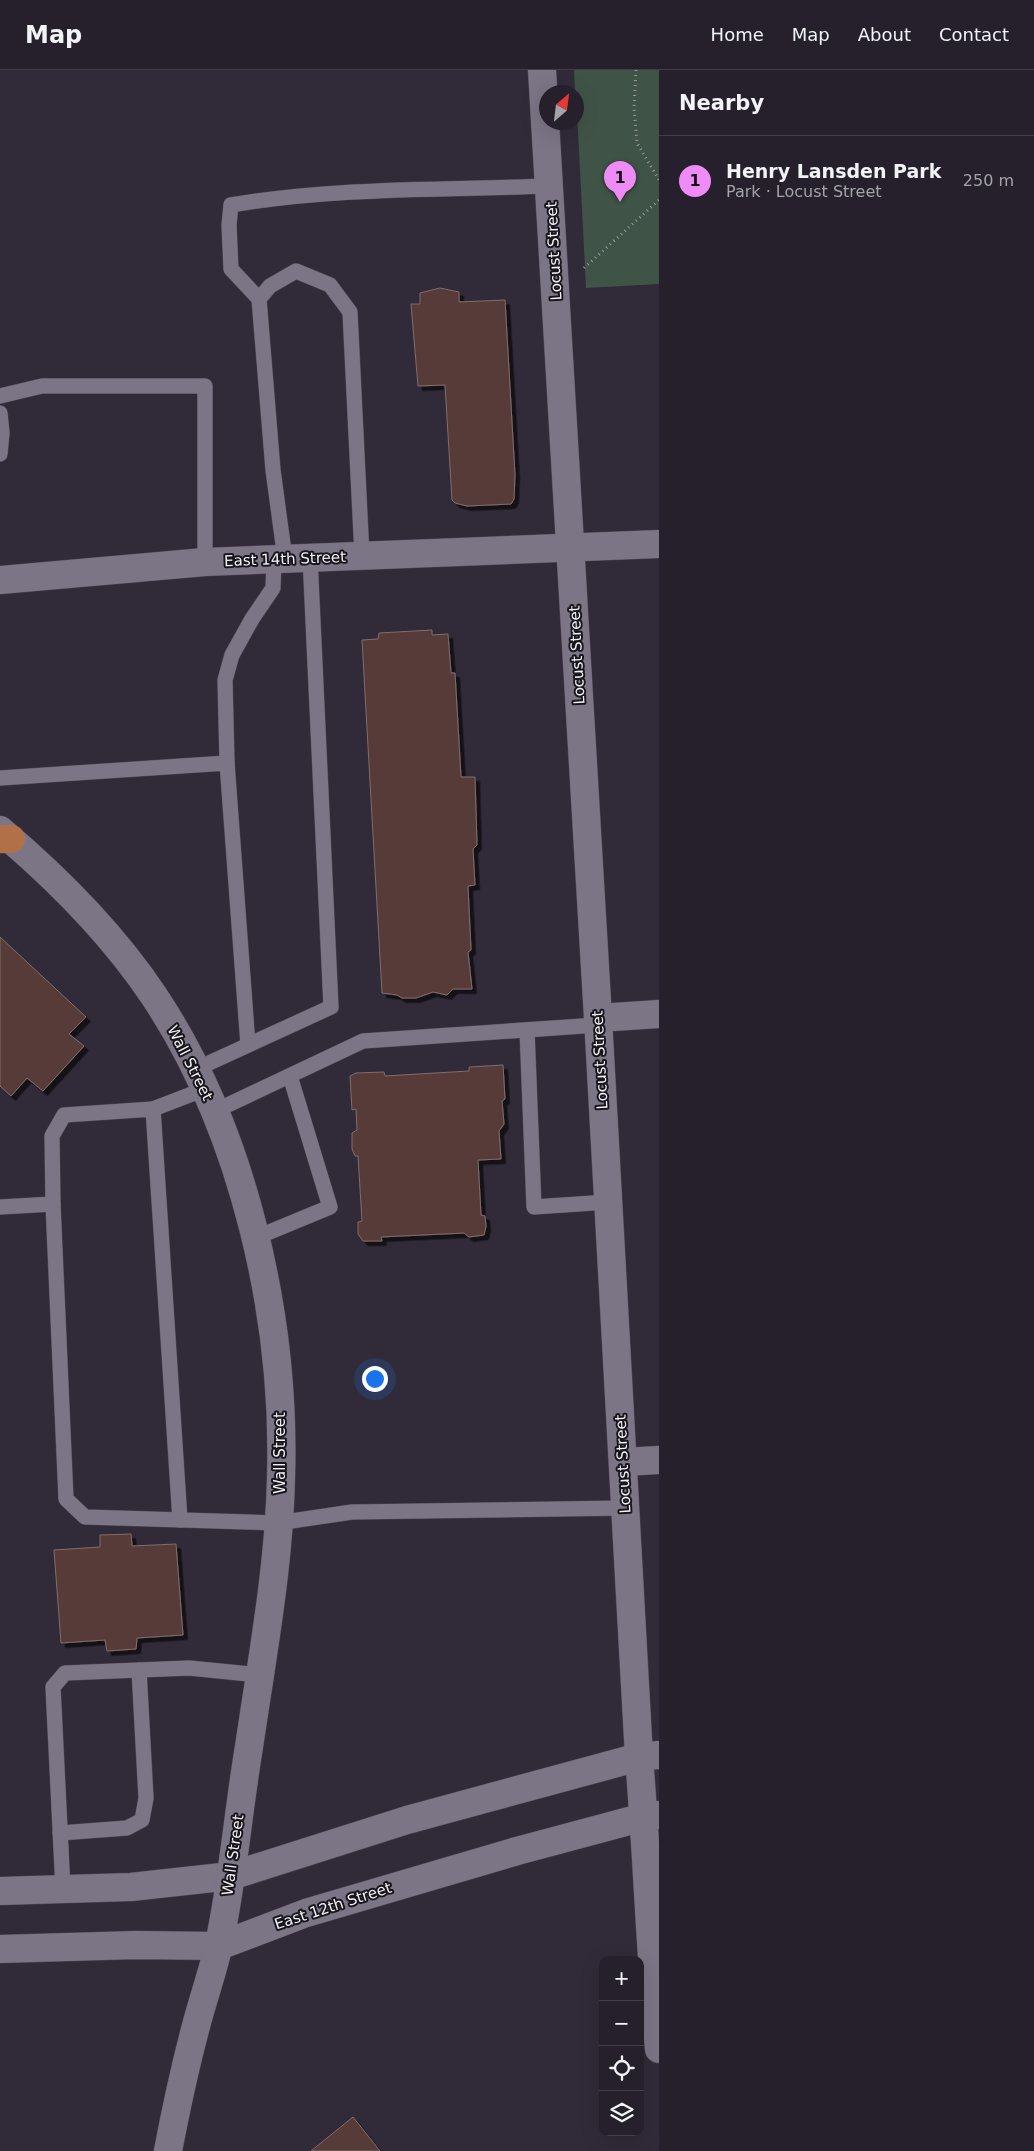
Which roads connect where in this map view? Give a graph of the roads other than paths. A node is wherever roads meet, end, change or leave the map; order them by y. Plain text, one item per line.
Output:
1 (542, 70) edge
2 (550, 186) junction
3 (259, 299) junction
4 (0, 396) edge
5 (0, 413) edge
6 (0, 454) edge
7 (659, 544) edge
8 (571, 547) junction
9 (362, 556) junction
10 (290, 558) junction
11 (205, 562) junction
12 (0, 580) edge
13 (227, 763) junction
14 (0, 778) edge
15 (4, 836) edge
16 (659, 1014) edge
17 (598, 1022) junction
18 (527, 1030) junction
19 (248, 1045) junction
20 (290, 1076) junction
21 (206, 1090) junction
22 (153, 1109) junction
23 (608, 1202) junction
24 (53, 1204) junction
25 (0, 1207) edge
26 (255, 1238) junction
27 (659, 1460) edge
28 (623, 1462) junction
29 (625, 1508) junction
30 (180, 1520) junction
31 (278, 1523) junction
32 (139, 1670) junction
33 (260, 1675) junction
34 (649, 1756) edge
35 (651, 1816) edge
36 (60, 1833) junction
37 (231, 1876) junction
38 (63, 1889) junction
39 (0, 1891) edge
40 (219, 1946) junction
41 (0, 1949) edge
42 (659, 2049) edge
43 (168, 2151) edge

1 - 2 street, Locust Street
2 - 3 lane
2 - 8 street, Locust Street
3 - 9 lane
3 - 10 lane
4 - 11 lane
5 - 6 lane
7 - 8 street, East 14th Street
8 - 9 street, East 14th Street
8 - 17 street, Locust Street
9 - 10 street, East 14th Street
10 - 11 street, East 14th Street
10 - 13 lane
10 - 19 lane
11 - 12 street, East 14th Street
13 - 14 lane
13 - 19 lane
15 - 21 street, Wall Street
16 - 17 street
17 - 18 lane
17 - 23 street, Locust Street
18 - 20 lane
18 - 23 lane
19 - 21 lane
20 - 21 lane
20 - 26 lane
21 - 22 lane
21 - 26 street, Wall Street
22 - 24 lane
22 - 30 lane
23 - 28 street, Locust Street
24 - 25 lane
24 - 30 lane
26 - 31 street, Wall Street
27 - 28 street
28 - 29 street, Locust Street
29 - 31 lane
29 - 34 street, Locust Street
30 - 31 lane
31 - 33 street, Wall Street
32 - 33 lane
32 - 36 lane
32 - 36 lane
33 - 37 street, Wall Street
34 - 35 street, Locust Street
34 - 37 street
35 - 40 street, East 12th Street
35 - 42 street, Locust Street
36 - 38 lane
37 - 38 street
37 - 40 street, Wall Street
38 - 39 street
40 - 41 street, East 12th Street
40 - 43 street, Wall Street

